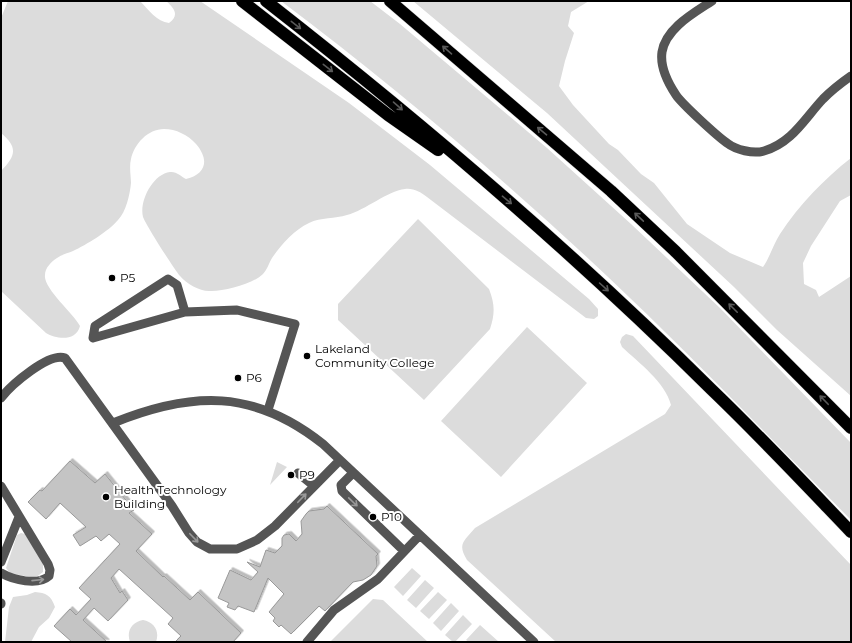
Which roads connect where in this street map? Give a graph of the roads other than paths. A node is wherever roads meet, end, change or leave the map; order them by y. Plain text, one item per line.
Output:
1 (242, 1) edge
2 (266, 1) edge
3 (389, 1) edge
4 (712, 1) edge
5 (851, 76) edge
6 (490, 186) junction
7 (185, 312) junction
8 (1, 398) edge
9 (268, 410) junction
10 (113, 423) junction
11 (851, 428) edge
12 (340, 460) junction
13 (298, 473) dead end
14 (353, 473) junction
15 (1, 486) edge
16 (314, 486) junction
17 (20, 516) junction
18 (851, 532) edge
19 (418, 536) junction
20 (402, 549) junction
21 (1, 562) edge
22 (1, 573) edge
23 (307, 642) edge
24 (534, 642) edge

1 -> 6 highway
2 -> 6 highway
11 -> 3 highway
4 - 5 street
6 -> 18 highway
7 - 7 street
7 - 9 street
8 - 10 street
9 - 10 street
9 - 12 street
10 -> 16 street
12 - 14 street
12 - 16 street
13 - 16 street
14 - 19 street
14 -> 20 street
15 - 17 street
17 - 21 street
22 -> 17 street
19 - 20 street
19 - 24 street
20 - 23 street

